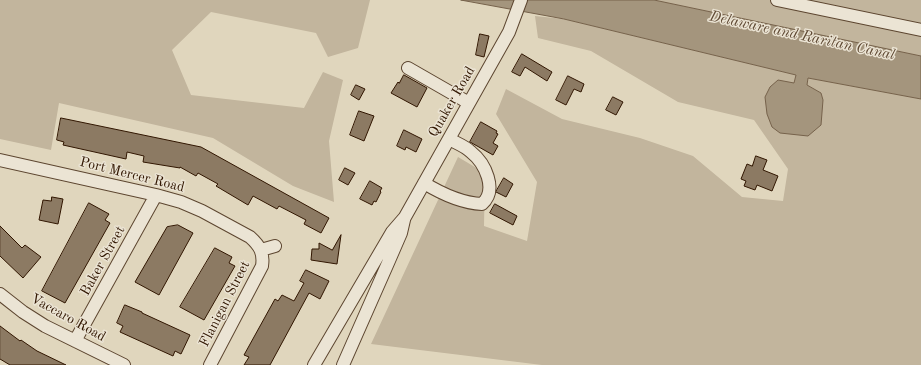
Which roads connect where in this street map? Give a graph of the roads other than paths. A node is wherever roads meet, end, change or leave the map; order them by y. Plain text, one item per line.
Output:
1 (521, 0) edge
2 (777, 0) edge
3 (921, 30) edge
4 (408, 68) dead end
5 (469, 103) junction
6 (449, 139) junction
7 (0, 160) edge
8 (424, 183) junction
9 (156, 195) junction
10 (405, 217) junction
11 (250, 237) joint
12 (275, 246) dead end
13 (261, 250) junction
14 (0, 294) edge
15 (75, 341) junction
16 (124, 365) edge
17 (210, 365) edge
18 (314, 365) edge
19 (343, 365) edge

1 - 5 street, Quaker Road
2 - 3 street
4 - 5 street
5 - 6 street, Quaker Road
6 - 8 street, Quaker Road
6 - 8 street
7 - 9 street, Port Mercer Road
8 - 10 street, Quaker Road
9 - 11 street, Port Mercer Road
9 - 15 street, Baker Street
10 - 18 street, Quaker Road
10 - 19 street, Quaker Road
11 - 13 street, Flanigan Street
12 - 13 street
13 - 17 street, Flanigan Street
14 - 15 street, Vaccaro Road
15 - 16 street, Vaccaro Road

